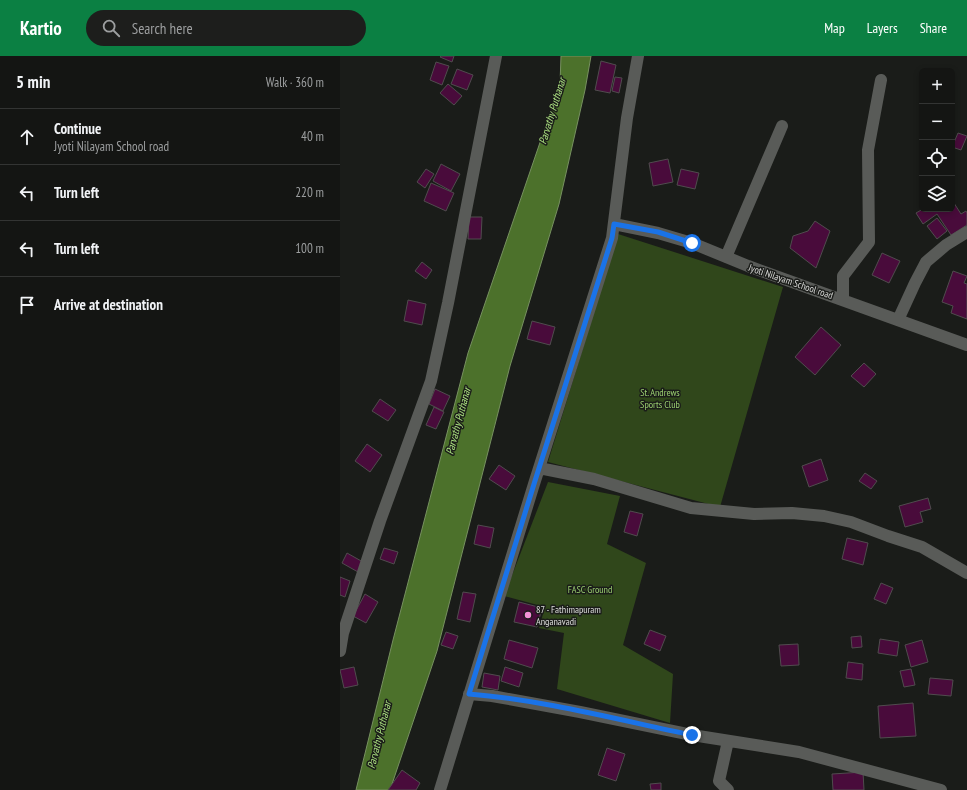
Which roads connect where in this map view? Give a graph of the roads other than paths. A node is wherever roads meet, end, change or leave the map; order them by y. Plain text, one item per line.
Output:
1 (496, 56) edge
2 (638, 56) edge
3 (881, 80) dead end
4 (782, 126) dead end
5 (614, 224) junction
6 (967, 232) edge
7 (726, 258) junction
8 (843, 300) junction
9 (898, 320) junction
10 (967, 345) edge
11 (539, 468) junction
12 (967, 573) edge
13 (340, 650) edge
14 (469, 694) junction
15 (728, 742) junction
16 (440, 790) edge
17 (728, 790) edge
18 (940, 790) edge

1 - 13 street
2 - 5 street
3 - 8 street
4 - 7 street
5 - 7 street, Jyoti Nilayam School road
5 - 11 street
6 - 9 street
7 - 8 street, Jyoti Nilayam School road
8 - 9 street, Jyoti Nilayam School road
9 - 10 street, Jyoti Nilayam School road
11 - 12 street
11 - 14 street
14 - 15 street
14 - 16 street
15 - 17 street
15 - 18 street

